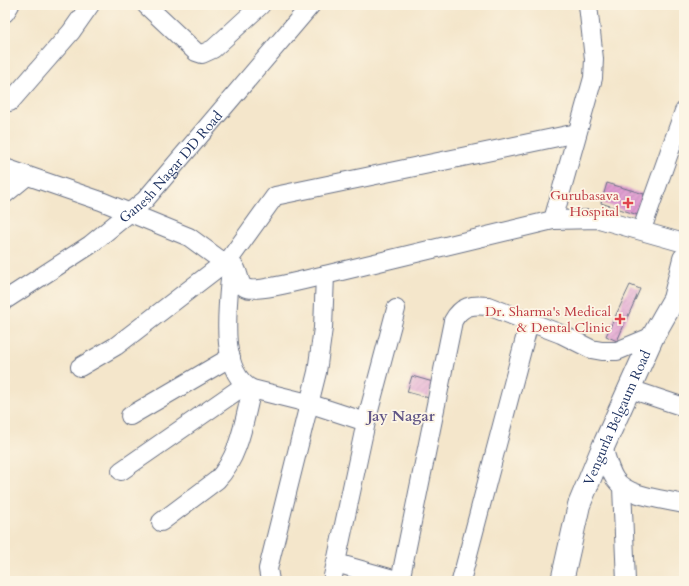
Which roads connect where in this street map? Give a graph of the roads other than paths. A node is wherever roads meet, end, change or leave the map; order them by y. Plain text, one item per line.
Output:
1 (10, 5) edge
2 (90, 5) edge
3 (146, 5) edge
4 (261, 5) edge
5 (311, 5) edge
6 (588, 5) edge
7 (5, 13) edge
8 (7, 102) edge
9 (684, 111) edge
10 (577, 133) junction
11 (5, 168) edge
12 (27, 176) junction
13 (5, 194) edge
14 (131, 212) junction
15 (553, 220) junction
16 (642, 230) junction
17 (684, 242) edge
18 (684, 259) edge
19 (229, 264) junction
20 (325, 275) junction
21 (6, 297) edge
22 (679, 301) edge
23 (396, 309) dead end
24 (529, 323) junction
25 (653, 336) junction
26 (232, 357) junction
27 (80, 367) dead end
28 (249, 387) junction
29 (630, 389) junction
30 (308, 403) junction
31 (684, 406) edge
32 (130, 416) dead end
33 (366, 422) junction
34 (603, 446) junction
35 (121, 471) dead end
36 (622, 487) junction
37 (684, 504) edge
38 (161, 522) dead end
39 (336, 563) junction
40 (270, 581) edge
41 (332, 581) edge
42 (400, 581) edge
43 (460, 581) edge
44 (562, 581) edge
45 (626, 581) edge

1 - 7 street
2 - 8 street
3 - 4 street
5 - 14 street, Ganesh Nagar DD Road
6 - 10 street
9 - 16 street
10 - 15 street
10 - 19 street
11 - 12 street
12 - 13 street
12 - 14 street
14 - 19 street
14 - 21 street, Ganesh Nagar DD Road
15 - 16 street
15 - 20 street
16 - 17 street
18 - 22 main road, Vengurla Belgaum Road
19 - 20 street
19 - 26 street
19 - 27 street
20 - 30 street
22 - 25 main road, Vengurla Belgaum Road
23 - 33 street
24 - 25 street
24 - 42 street
24 - 43 street
25 - 29 main road, Vengurla Belgaum Road
26 - 28 street
26 - 32 street
28 - 30 street
28 - 35 street
28 - 38 street
29 - 31 street
29 - 34 main road, Vengurla Belgaum Road
30 - 33 street
30 - 40 street
33 - 39 street
34 - 36 street
34 - 44 main road, Vengurla Belgaum Road
36 - 37 street
36 - 45 street
39 - 41 street
39 - 42 street

